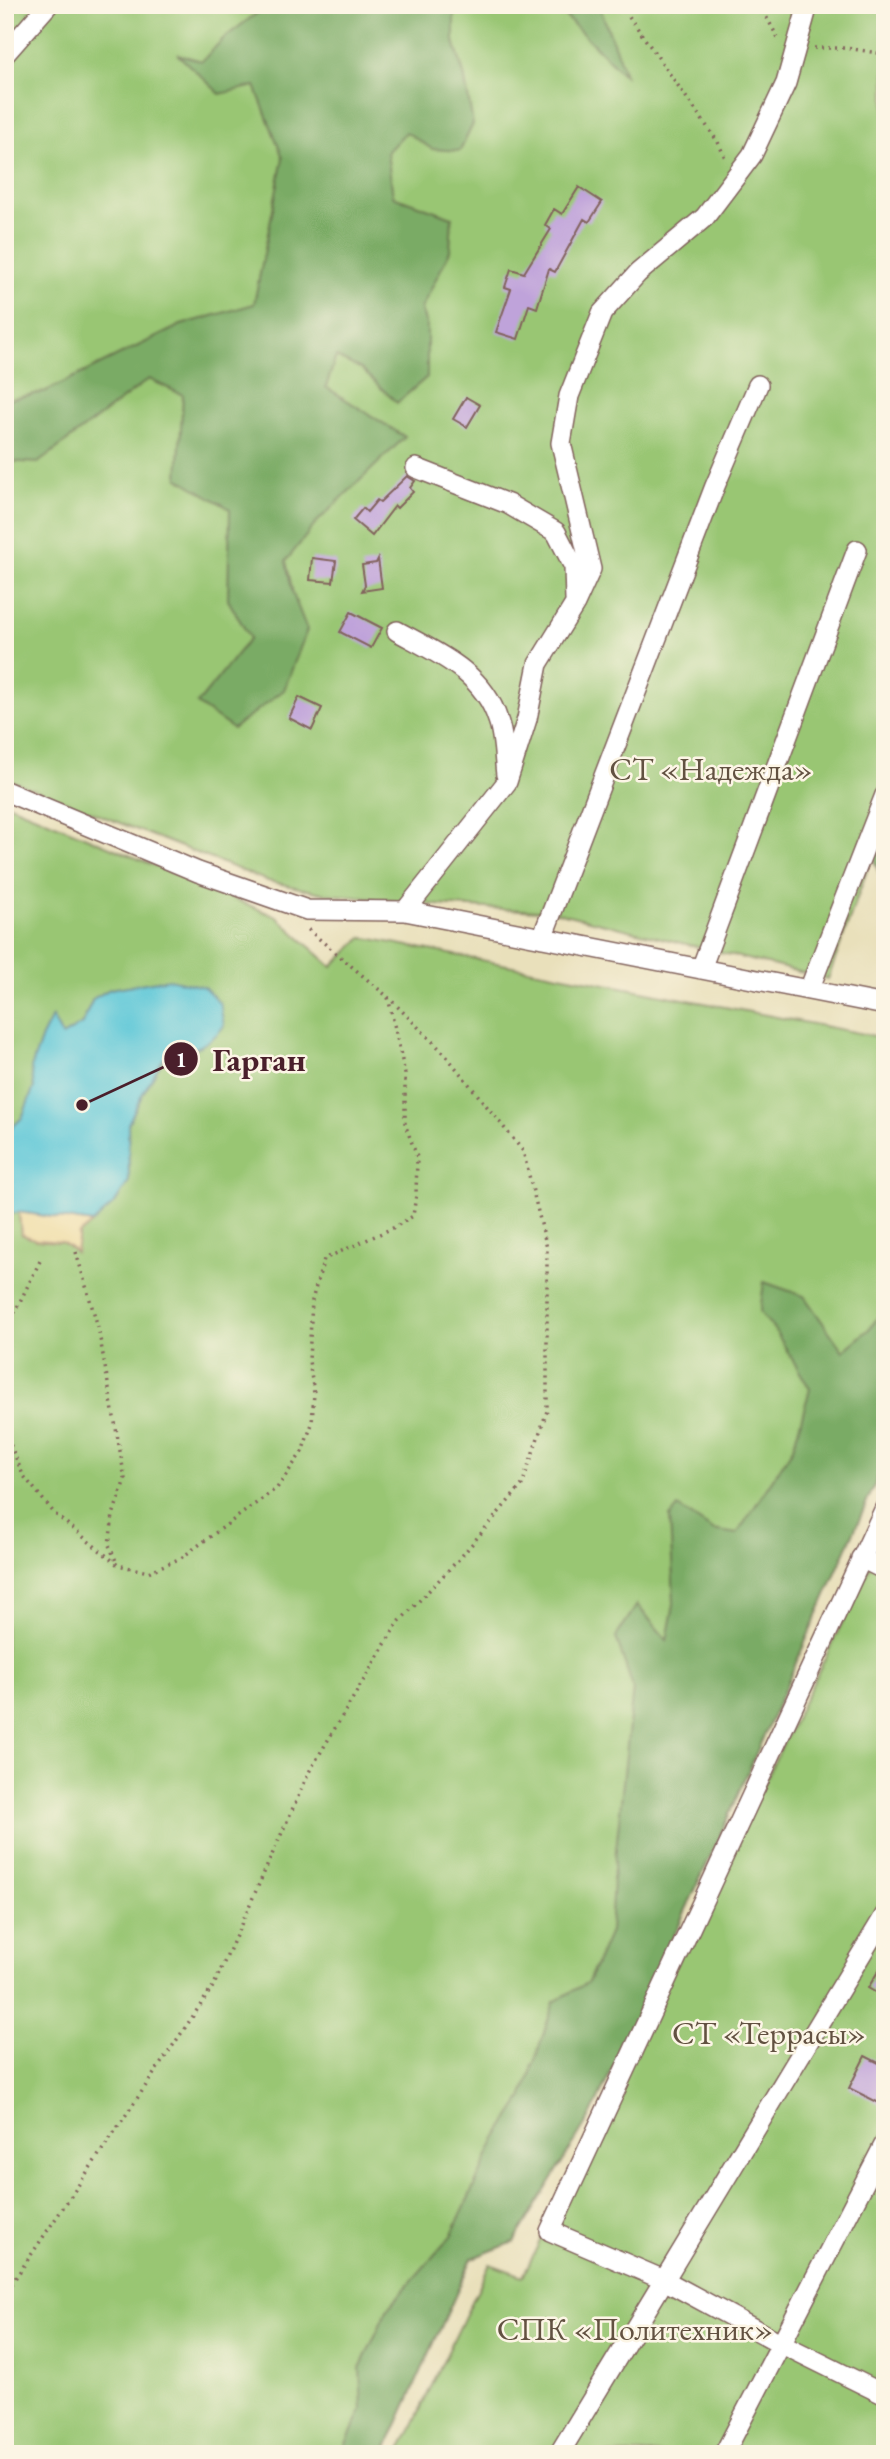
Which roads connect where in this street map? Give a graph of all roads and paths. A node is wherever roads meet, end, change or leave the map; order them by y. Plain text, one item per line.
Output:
1 (48, 5) edge
2 (621, 5) edge
3 (760, 5) edge
4 (808, 5) edge
5 (796, 48) junction
6 (5, 54) edge
7 (885, 54) edge
8 (791, 68) junction
9 (734, 178) junction
10 (758, 385) dead end
11 (416, 468) dead end
12 (857, 550) dead end
13 (575, 604) junction
14 (397, 631) dead end
15 (507, 782) junction
16 (5, 790) edge
17 (885, 795) edge
18 (405, 911) junction
19 (302, 925) dead end
20 (542, 938) junction
21 (701, 969) junction
22 (809, 990) junction
23 (388, 997) junction
24 (885, 1004) edge
25 (76, 1252) dead end
26 (41, 1259) dead end
27 (5, 1332) edge
28 (5, 1432) edge
29 (885, 1508) edge
30 (861, 1558) junction
31 (118, 1565) junction
32 (885, 1570) edge
33 (885, 1915) edge
34 (885, 2143) edge
35 (664, 2280) junction
36 (5, 2318) edge
37 (782, 2344) junction
38 (885, 2395) edge
39 (559, 2454) edge
40 (724, 2454) edge

1 - 6 street
2 - 9 path
3 - 8 path
4 - 5 street
5 - 7 path
5 - 8 street
8 - 9 street
9 - 13 street
10 - 20 street
11 - 13 street
12 - 21 street
13 - 15 street
14 - 15 street
15 - 18 street
16 - 18 street
17 - 22 street
18 - 20 street
19 - 23 path
20 - 21 street
21 - 22 street
22 - 24 street
23 - 31 path
23 - 36 path
25 - 31 path
26 - 27 path
28 - 31 path
29 - 30 street
30 - 32 street
30 - 35 street
33 - 35 street
34 - 37 street
35 - 37 street
35 - 39 street
37 - 38 street
37 - 40 street

